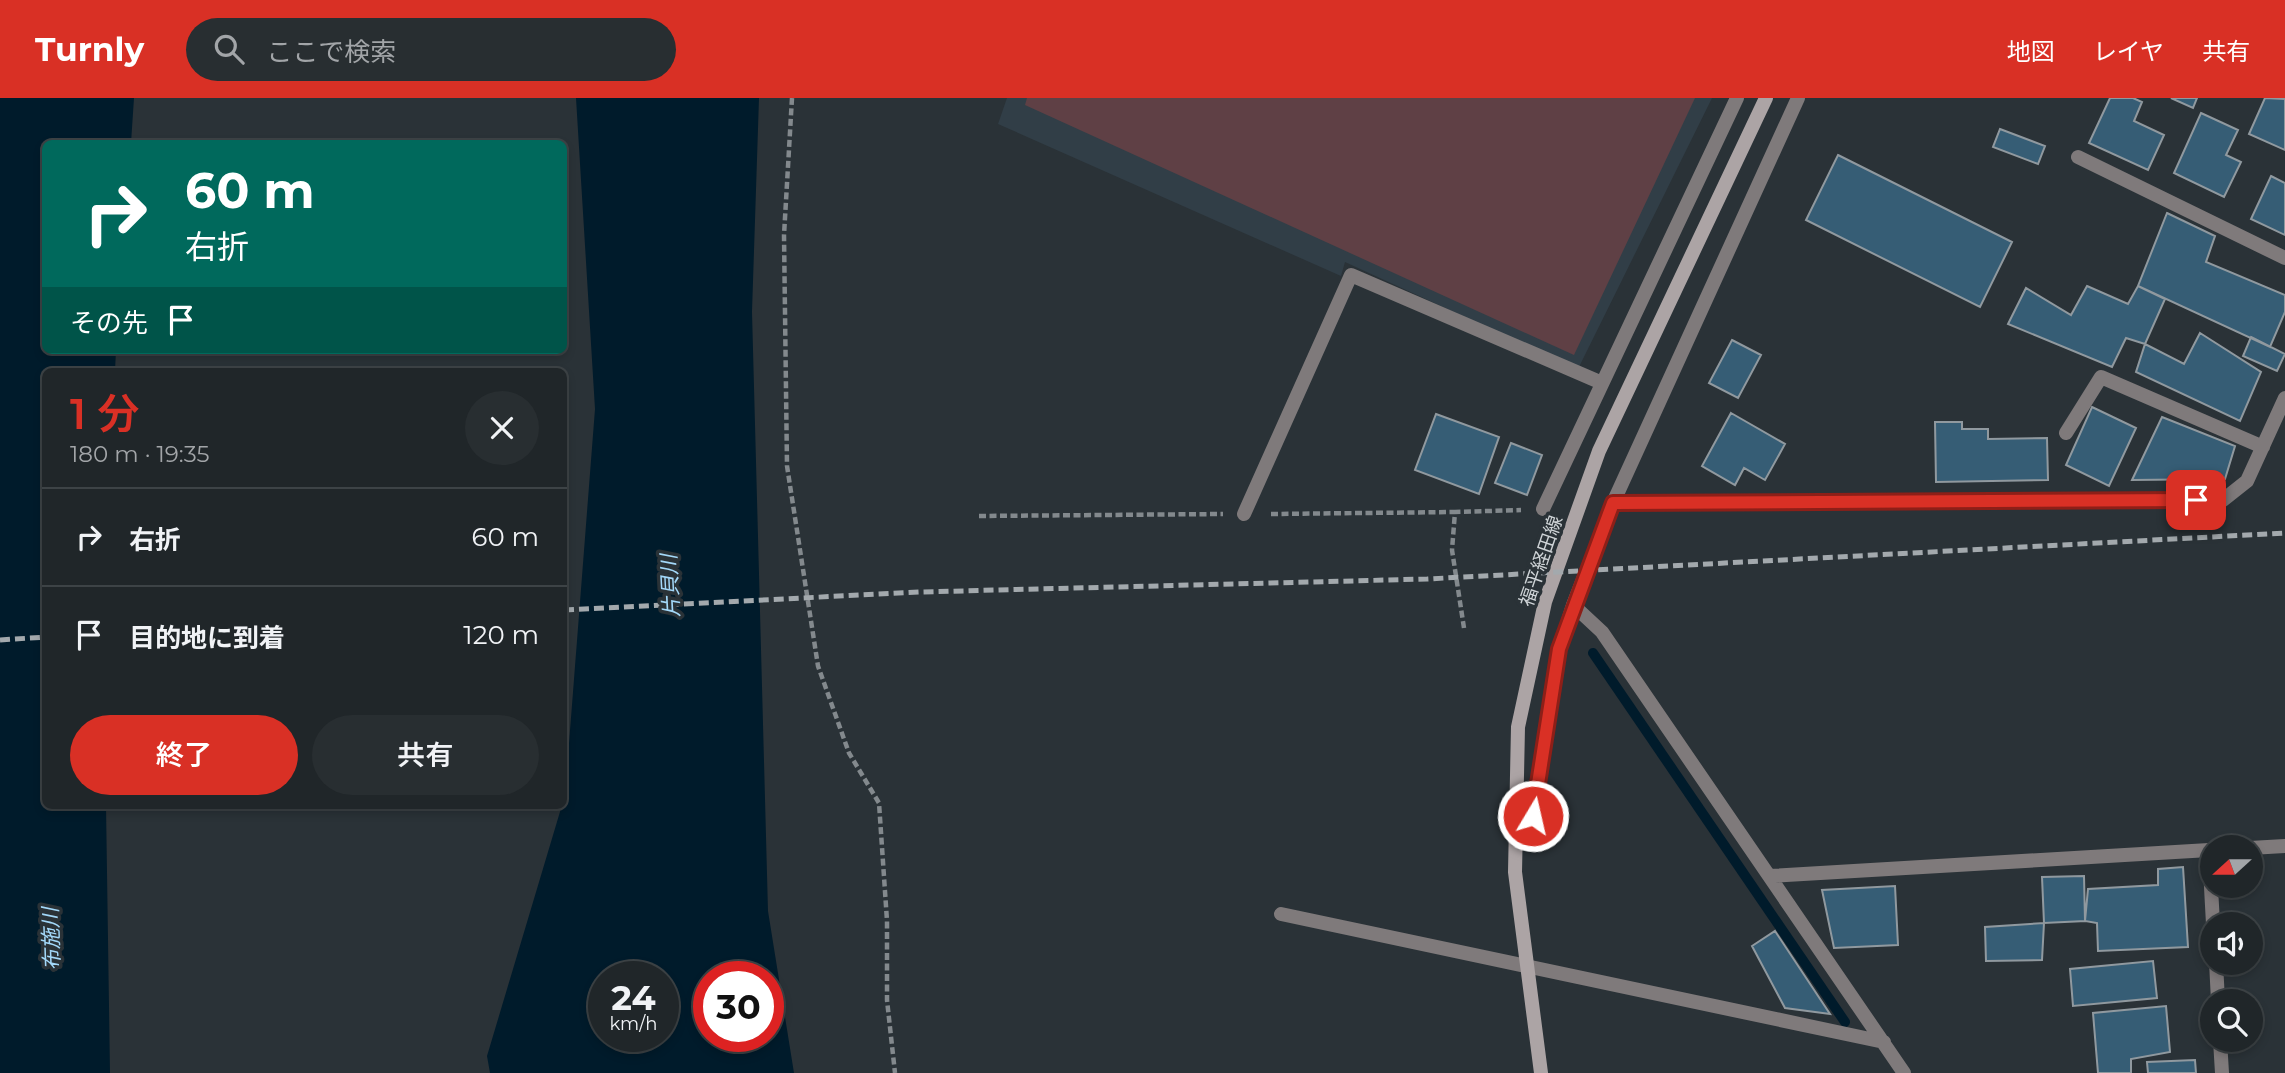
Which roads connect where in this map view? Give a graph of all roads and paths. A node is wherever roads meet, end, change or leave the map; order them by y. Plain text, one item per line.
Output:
1 (792, 98) edge
2 (1737, 98) edge
3 (1766, 98) edge
4 (1798, 98) edge
5 (2078, 157) dead end
6 (2285, 258) edge
7 (1602, 383) junction
8 (2285, 398) edge
9 (2066, 433) dead end
10 (2263, 447) junction
11 (1613, 503) junction
12 (1543, 509) joint
13 (1455, 512) junction
14 (1244, 514) junction
15 (979, 516) dead end
16 (1573, 605) junction
17 (1464, 628) dead end
18 (1533, 816) dead end
19 (2285, 846) edge
20 (2263, 847) edge
21 (2200, 851) edge
22 (1770, 876) junction
23 (1281, 914) dead end
24 (1525, 965) junction
25 (1884, 1042) junction
26 (2221, 1052) edge
27 (895, 1073) edge
28 (1541, 1073) edge
29 (1904, 1073) edge
30 (2222, 1073) edge

1 - 27 path
2 - 7 street
3 - 24 main road, 福平経田線
4 - 11 street
5 - 6 street
7 - 12 street
7 - 14 street
8 - 10 street
9 - 10 street
10 - 11 street
11 - 16 street
12 - 13 path
13 - 14 path
13 - 17 path
14 - 15 path
16 - 18 street
16 - 22 street
19 - 20 street
21 - 22 street
22 - 25 street
23 - 24 street
24 - 25 street
24 - 28 main road, 福平経田線
25 - 29 street
26 - 30 street

